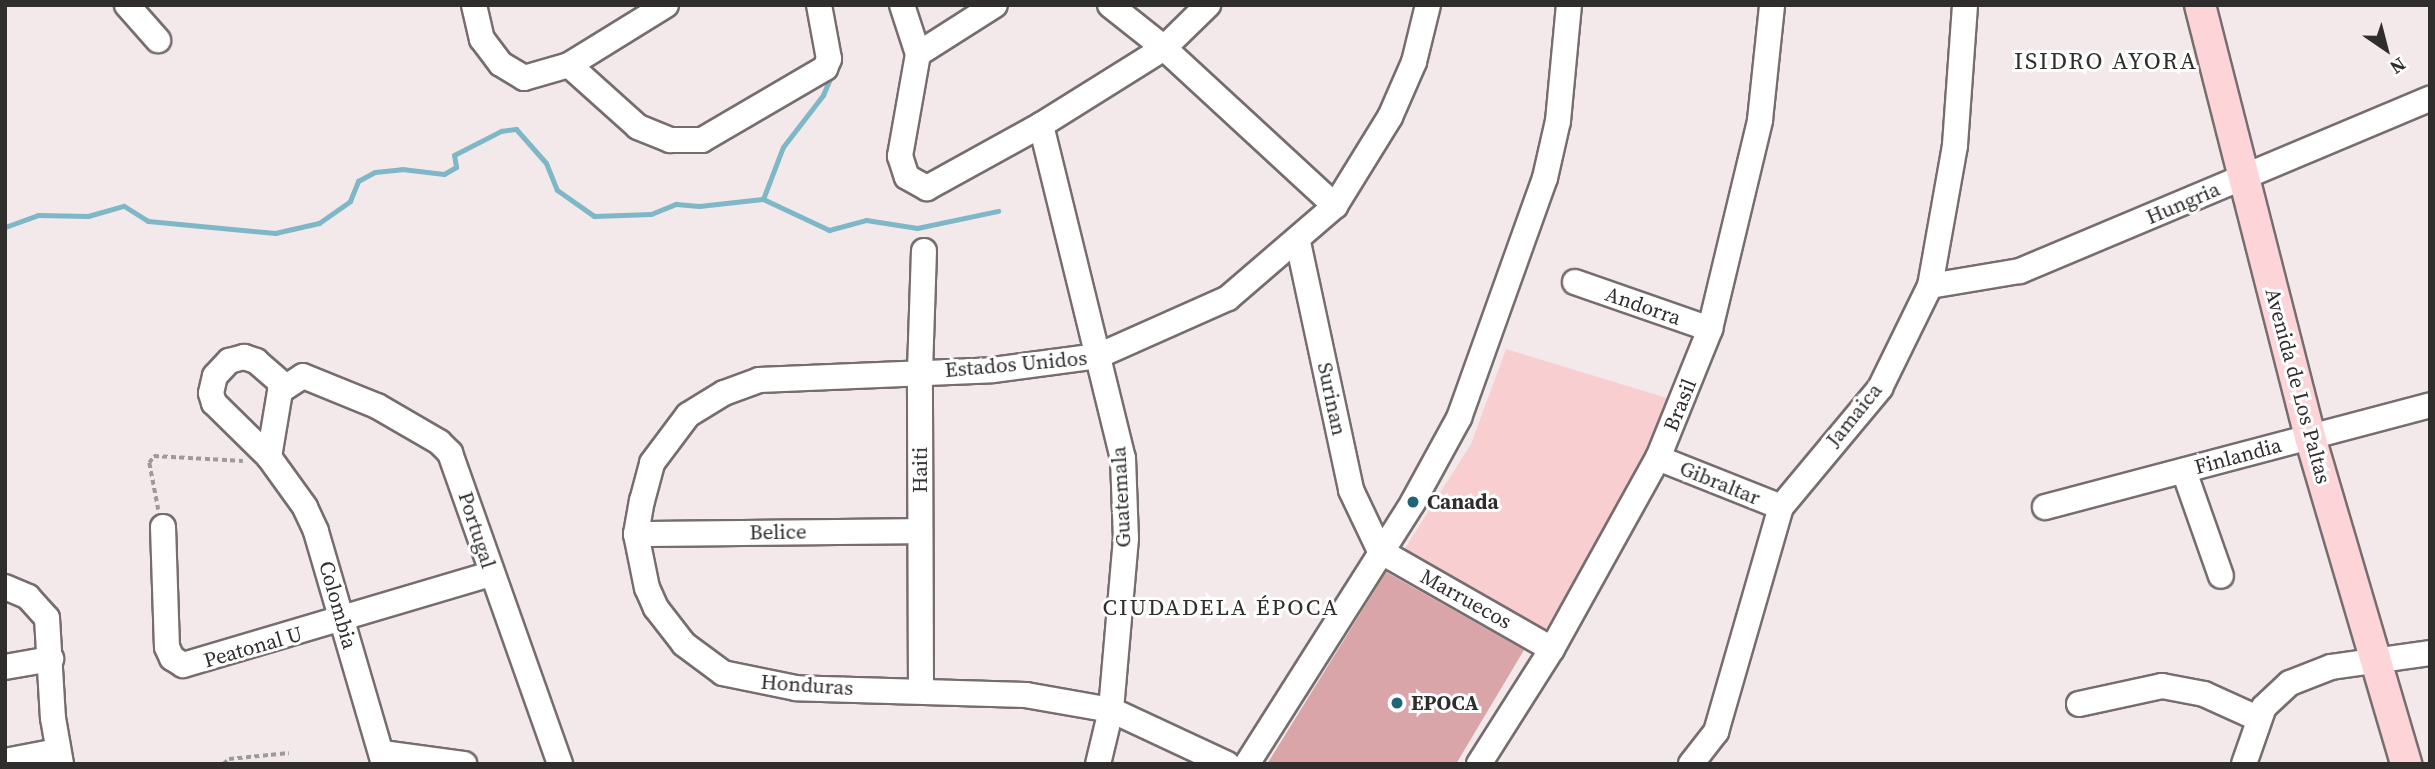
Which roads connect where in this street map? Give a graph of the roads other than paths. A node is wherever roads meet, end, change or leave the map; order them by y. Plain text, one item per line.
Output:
1 (127, 5) edge
2 (474, 5) edge
3 (666, 5) edge
4 (819, 5) edge
5 (902, 5) edge
6 (995, 5) edge
7 (1110, 5) edge
8 (1208, 5) edge
9 (1429, 5) edge
10 (1569, 5) edge
11 (1772, 5) edge
12 (1965, 5) edge
13 (2200, 5) edge
14 (158, 40) dead end
15 (1164, 47) junction
16 (918, 54) junction
17 (569, 65) junction
18 (2430, 99) edge
19 (1041, 125) junction
20 (2243, 177) junction
21 (1335, 206) junction
22 (1298, 242) junction
23 (924, 251) dead end
24 (1575, 282) dead end
25 (1930, 286) junction
26 (1710, 330) junction
27 (1098, 356) junction
28 (920, 371) junction
29 (293, 381) junction
30 (2430, 405) edge
31 (688, 415) joint
32 (2310, 437) junction
33 (269, 457) junction
34 (1658, 458) junction
35 (2184, 471) junction
36 (1781, 507) junction
37 (2045, 507) dead end
38 (163, 527) road end
39 (920, 531) junction
40 (636, 534) junction
41 (1380, 551) junction
42 (491, 574) junction
43 (2221, 576) dead end
44 (5, 587) edge
45 (341, 622) junction
46 (1552, 649) junction
47 (2430, 653) edge
48 (51, 659) junction
49 (2379, 662) junction
50 (5, 667) edge
51 (921, 690) junction
52 (2079, 704) dead end
53 (1111, 710) junction
54 (2259, 719) junction
55 (59, 757) edge
56 (384, 758) edge
57 (5, 761) edge
58 (464, 764) edge
59 (560, 764) edge
60 (1098, 764) edge
61 (1227, 764) edge
62 (1247, 764) edge
63 (1479, 764) edge
64 (1691, 764) edge
65 (2244, 764) edge
66 (2406, 764) edge

1 - 14 street
2 - 17 street
3 - 17 street
4 - 17 street
5 - 16 street
6 - 16 street
7 - 15 street
8 - 15 street
9 - 21 street, Estados Unidos
10 - 41 street
11 - 26 street, Brasil
12 - 25 street, Jamaica
13 - 20 main road, Avenida de Los Paltas
15 - 19 street
15 - 21 street
16 - 19 street
18 - 20 street, Hungria
19 - 27 street, Guatemala
20 - 25 street, Hungria
20 - 32 main road, Avenida de Los Paltas
21 - 22 street, Estados Unidos
22 - 27 street, Estados Unidos
22 - 41 street, Surinan
23 - 28 street, Haiti
24 - 26 street, Andorra
25 - 36 street, Jamaica
26 - 34 street, Brasil
27 - 28 street, Estados Unidos
27 - 53 street, Guatemala
28 - 31 street, Estados Unidos
28 - 39 street, Haiti
29 - 33 street
29 - 33 street, Colombia
29 - 42 street, Portugal
30 - 32 street, Finlandia
31 - 40 street, Honduras
32 - 35 street, Finlandia
32 - 49 main road, Avenida de Los Paltas
33 - 45 street, Colombia
34 - 36 street, Gibraltar
34 - 46 street, Brasil
35 - 37 street, Finlandia
35 - 43 street
36 - 64 street, Jamaica
38 - 45 street, Peatonal U
39 - 40 street, Belice
39 - 51 street, Haiti
40 - 51 street, Honduras
41 - 46 street, Marruecos
41 - 62 street
42 - 45 street
42 - 59 street, Portugal
44 - 48 street
45 - 56 street, Colombia
46 - 63 street, Brasil
47 - 49 street
48 - 50 street
48 - 55 street
49 - 54 street
49 - 66 main road, Avenida de Los Paltas
51 - 53 street, Honduras
52 - 54 street
53 - 60 street, Guatemala
53 - 61 street, Honduras
54 - 65 street
55 - 57 street
56 - 58 street

